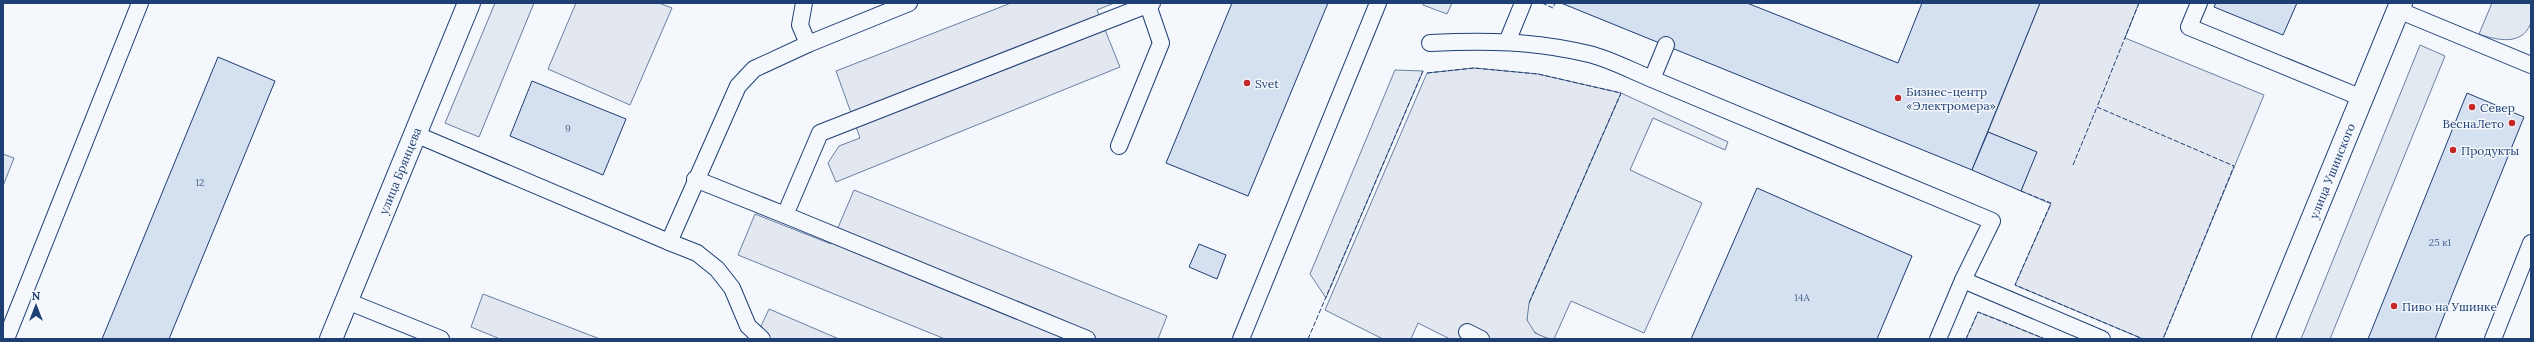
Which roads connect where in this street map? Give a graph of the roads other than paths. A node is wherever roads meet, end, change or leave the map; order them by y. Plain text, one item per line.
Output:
1 (140, 3) edge
2 (469, 3) edge
3 (804, 3) edge
4 (909, 3) edge
5 (1378, 3) edge
6 (1523, 3) edge
7 (2199, 3) edge
8 (1150, 4) edge
9 (2399, 6) edge
10 (1507, 42) junction
11 (1430, 43) dead end
12 (808, 44) junction
13 (1666, 45) dead end
14 (2531, 65) edge
15 (1652, 79) junction
16 (2362, 98) junction
17 (415, 134) junction
18 (1119, 146) dead end
19 (696, 179) junction
20 (785, 215) junction
21 (669, 242) junction
22 (2531, 243) edge
23 (2527, 265) edge
24 (1964, 280) junction
25 (347, 301) junction
26 (1467, 332) dead end
27 (6, 339) edge
28 (331, 339) edge
29 (441, 339) edge
30 (762, 339) edge
31 (1087, 339) edge
32 (1241, 339) edge
33 (1481, 339) edge
34 (1938, 339) edge
35 (2102, 339) edge
36 (2263, 339) edge
37 (2493, 339) edge

1 - 27 lane
2 - 17 street, улица Брянцева
3 - 12 lane
4 - 12 lane
5 - 32 lane
6 - 10 lane
7 - 16 lane
8 - 18 lane
8 - 20 lane
9 - 14 lane
9 - 16 street, улица Ушинского
10 - 11 lane
10 - 15 lane
12 - 19 lane
13 - 15 lane
15 - 24 lane
16 - 36 street, улица Ушинского
17 - 21 lane
17 - 25 street, улица Брянцева
19 - 20 lane
19 - 21 lane
20 - 31 lane
21 - 30 lane
22 - 23 lane
23 - 37 lane
24 - 34 lane
24 - 35 lane
25 - 28 street, улица Брянцева
25 - 29 lane
26 - 33 lane

